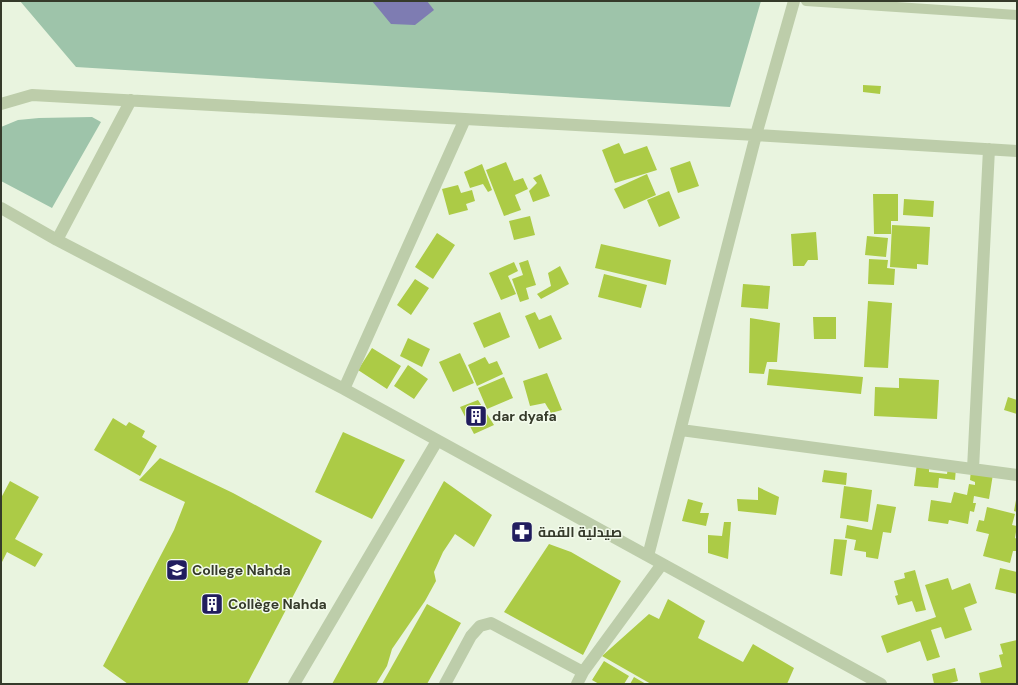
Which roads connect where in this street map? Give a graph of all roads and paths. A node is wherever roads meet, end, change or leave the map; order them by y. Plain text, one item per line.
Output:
1 (794, 1) edge
2 (806, 1) edge
3 (1017, 14) edge
4 (132, 100) junction
5 (1, 104) edge
6 (465, 119) junction
7 (756, 135) junction
8 (989, 149) junction
9 (1017, 151) edge
10 (1, 208) edge
11 (56, 240) junction
12 (344, 389) junction
13 (681, 430) junction
14 (437, 441) junction
15 (973, 469) junction
16 (1017, 475) edge
17 (648, 556) junction
18 (662, 564) junction
19 (583, 672) junction
20 (294, 684) edge
21 (445, 684) edge
22 (577, 684) edge
23 (881, 684) edge

1 - 7 street
2 - 3 lane
4 - 5 street
4 - 6 street
4 - 11 street
6 - 7 street
6 - 12 street
7 - 8 street
7 - 13 street
8 - 9 street
8 - 15 street
10 - 11 street
11 - 12 street
12 - 14 street
13 - 15 street
13 - 17 street
14 - 17 street
14 - 20 street
15 - 16 street
17 - 18 street
18 - 19 street
18 - 23 street
19 - 21 street
19 - 22 street

